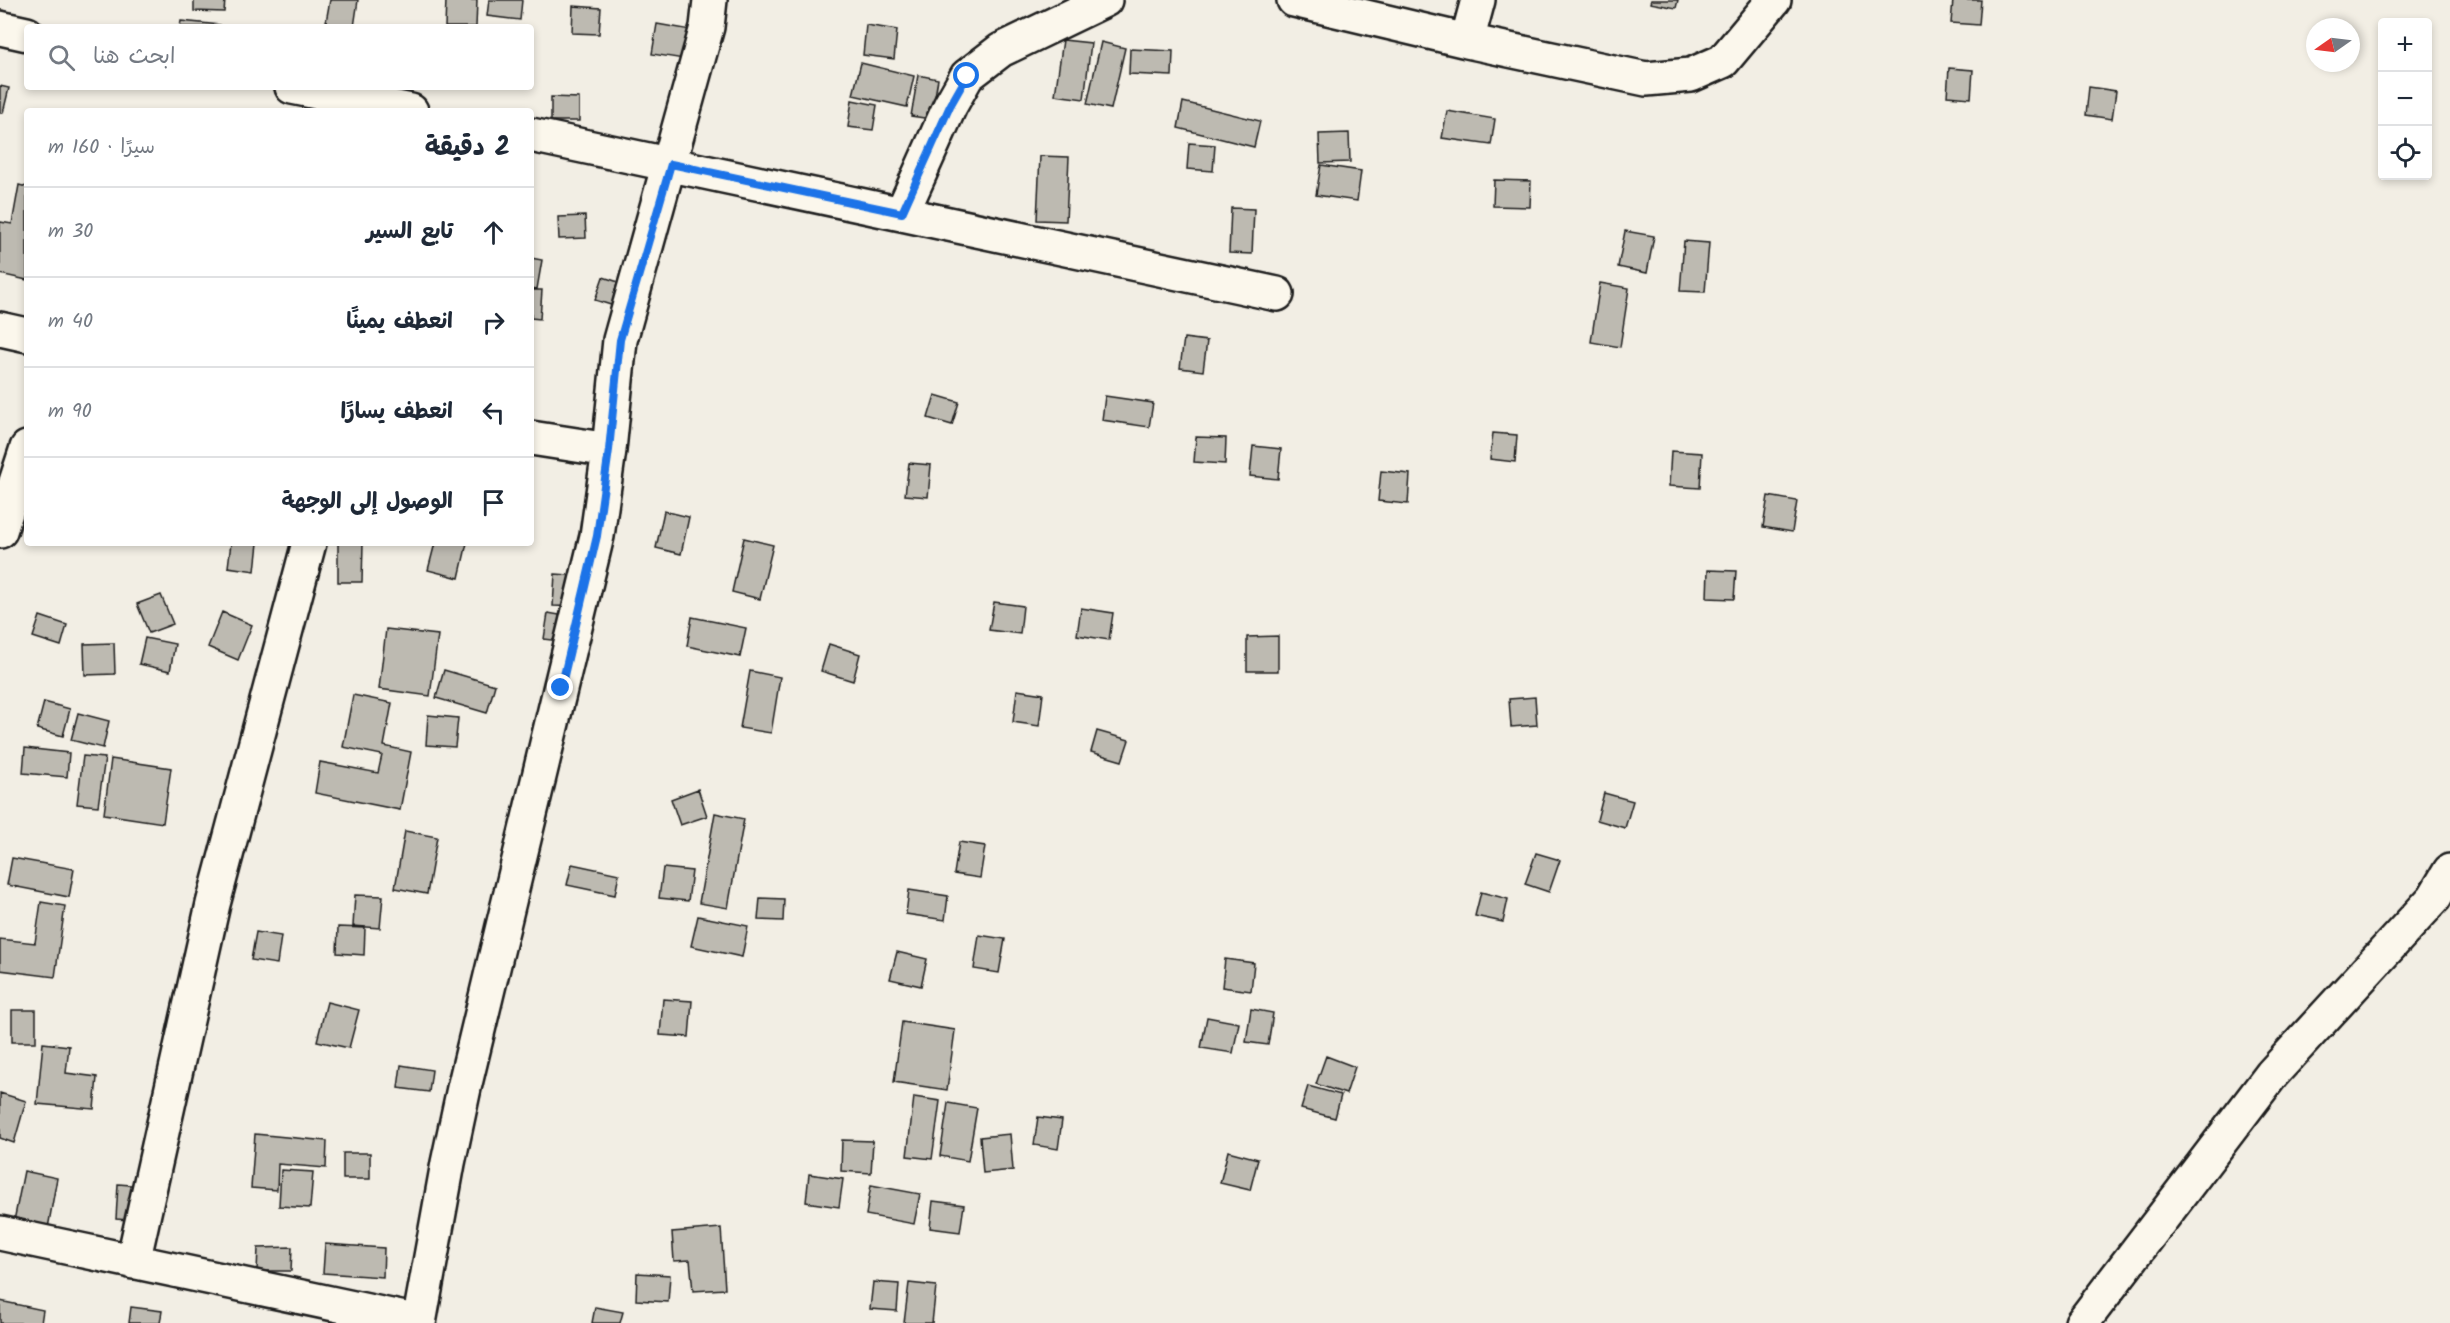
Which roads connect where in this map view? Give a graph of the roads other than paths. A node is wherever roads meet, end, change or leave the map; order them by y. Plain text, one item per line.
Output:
1 (710, 0) edge
2 (1105, 0) edge
3 (1294, 0) edge
4 (1478, 0) edge
5 (1774, 0) edge
6 (0, 28) edge
7 (24, 32) edge
8 (1467, 41) junction
9 (307, 90) edge
10 (396, 108) edge
11 (534, 136) edge
12 (671, 164) junction
13 (902, 213) junction
14 (1277, 294) dead end
15 (0, 329) edge
16 (24, 334) edge
17 (534, 438) edge
18 (609, 450) junction
19 (24, 457) edge
20 (0, 531) edge
21 (308, 546) edge
22 (2450, 871) edge
23 (0, 1233) edge
24 (132, 1262) junction
25 (419, 1322) edge
26 (2082, 1323) edge

1 - 12 street
2 - 13 street
3 - 8 street
4 - 8 street
5 - 8 street
6 - 7 street
9 - 10 street
11 - 12 street
12 - 13 street
12 - 18 street
13 - 14 street
15 - 16 street
17 - 18 street
18 - 25 street
19 - 20 street
21 - 24 street
22 - 26 street
23 - 24 street
24 - 25 street

